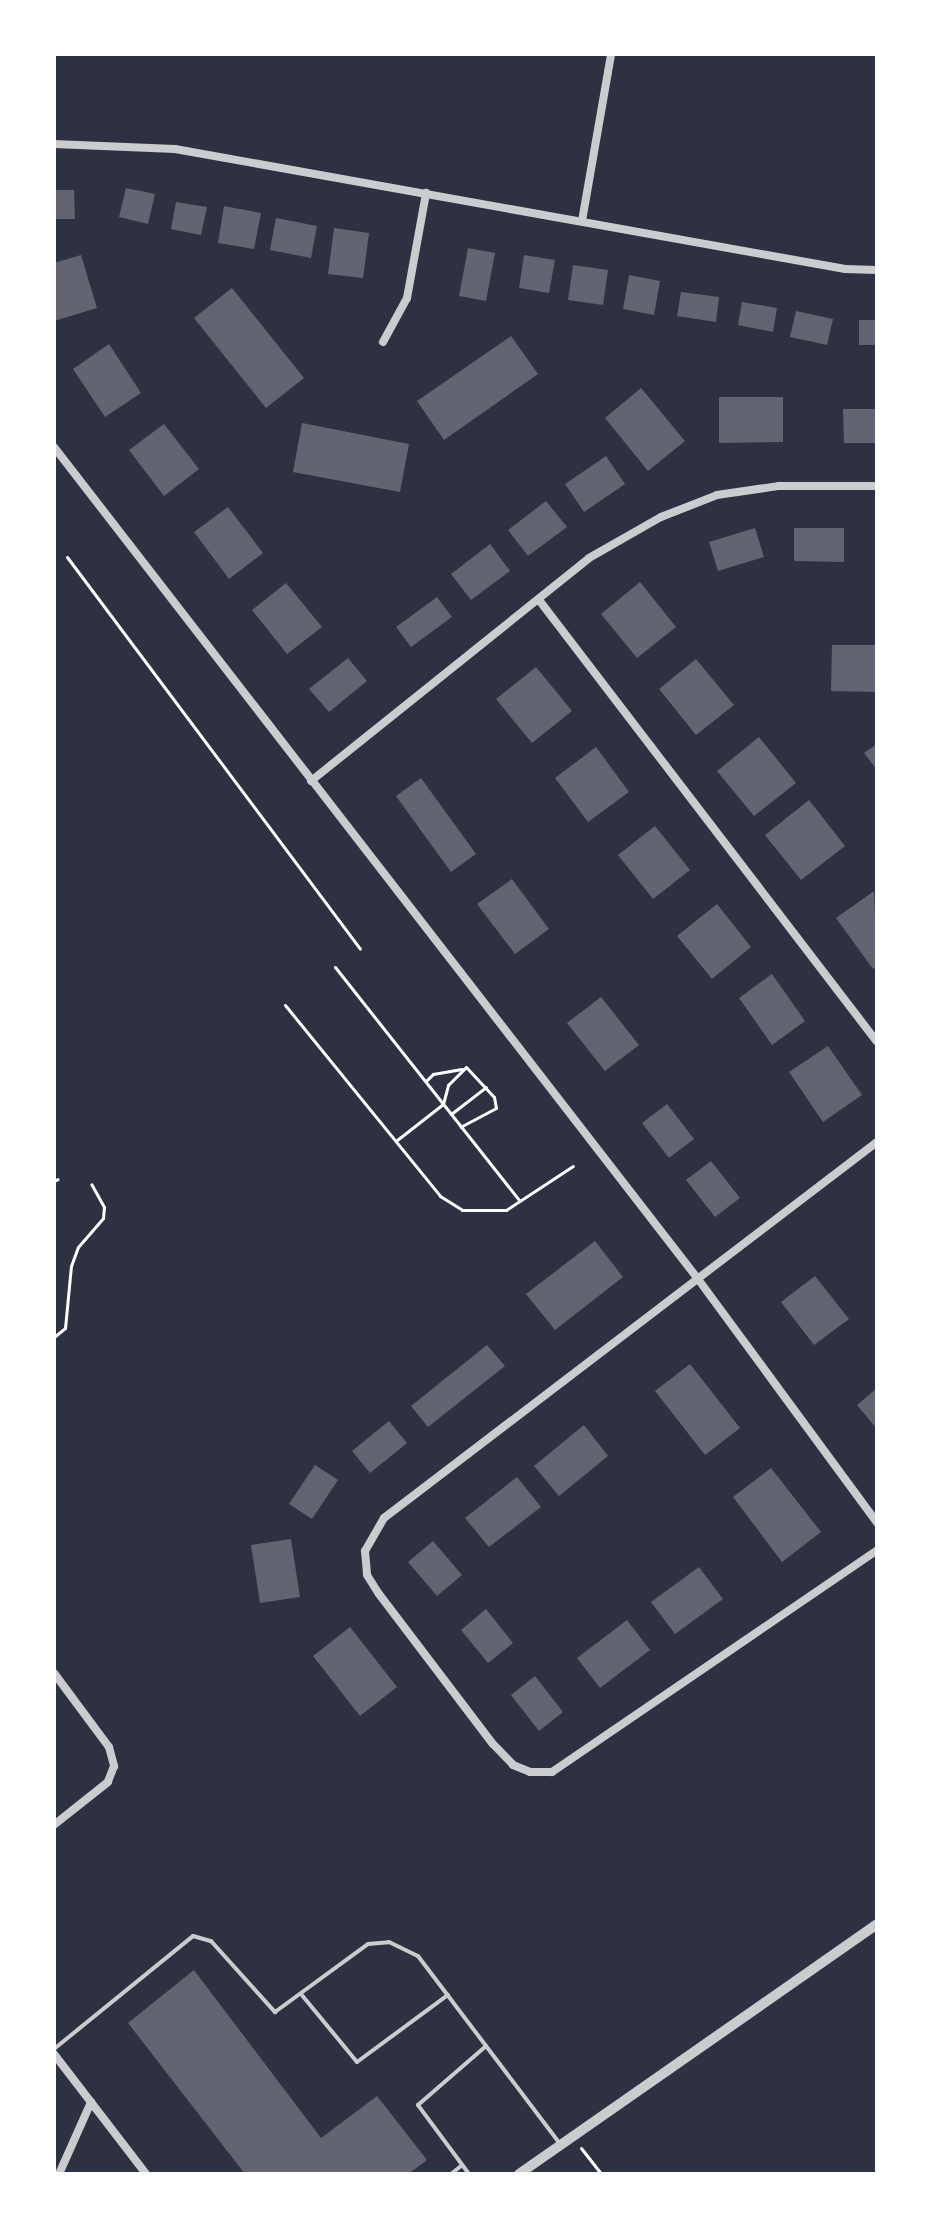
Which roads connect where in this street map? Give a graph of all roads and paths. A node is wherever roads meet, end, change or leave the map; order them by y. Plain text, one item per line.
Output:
1 (611, 54) edge
2 (54, 144) edge
3 (426, 193) junction
4 (582, 221) junction
5 (877, 270) edge
6 (383, 342) dead end
7 (54, 447) edge
8 (877, 486) edge
9 (67, 557) dead end
10 (539, 600) junction
11 (311, 781) junction
12 (360, 948) dead end
13 (335, 967) dead end
14 (285, 1005) dead end
15 (877, 1042) edge
16 (466, 1067) junction
17 (426, 1081) junction
18 (486, 1087) junction
19 (443, 1104) junction
20 (451, 1114) junction
21 (461, 1127) junction
22 (396, 1141) junction
23 (877, 1142) edge
24 (573, 1166) dead end
25 (91, 1184) dead end
26 (520, 1201) junction
27 (698, 1279) junction
28 (54, 1337) edge
29 (877, 1523) edge
30 (877, 1550) edge
31 (54, 1673) edge
32 (54, 1825) edge
33 (877, 1924) edge
34 (301, 1994) junction
35 (448, 1995) junction
36 (486, 2046) junction
37 (54, 2052) edge
38 (91, 2102) junction
39 (572, 2135) junction
40 (560, 2144) junction
41 (462, 2165) junction
42 (59, 2174) edge
43 (146, 2174) edge
44 (451, 2174) edge
45 (469, 2174) edge
46 (519, 2174) edge
47 (601, 2174) edge

1 - 4 street
2 - 3 street
3 - 4 street
3 - 6 street
4 - 5 street
7 - 11 street
8 - 10 street
9 - 12 path
10 - 11 street
10 - 15 street
11 - 27 street
13 - 17 path
14 - 22 path
16 - 17 path
16 - 18 path
16 - 19 path
17 - 19 path
18 - 20 path
18 - 21 path
19 - 20 path
19 - 22 path
20 - 21 path
21 - 26 path
22 - 26 path
23 - 27 street
24 - 26 path
25 - 28 path
27 - 29 street
27 - 30 street
31 - 32 street
33 - 39 street
34 - 35 lane
34 - 35 lane
34 - 37 lane
35 - 36 lane
36 - 40 lane
36 - 41 lane
37 - 38 street
38 - 42 street
38 - 43 street
39 - 40 street
39 - 47 path
40 - 46 street
41 - 44 lane
41 - 45 lane

